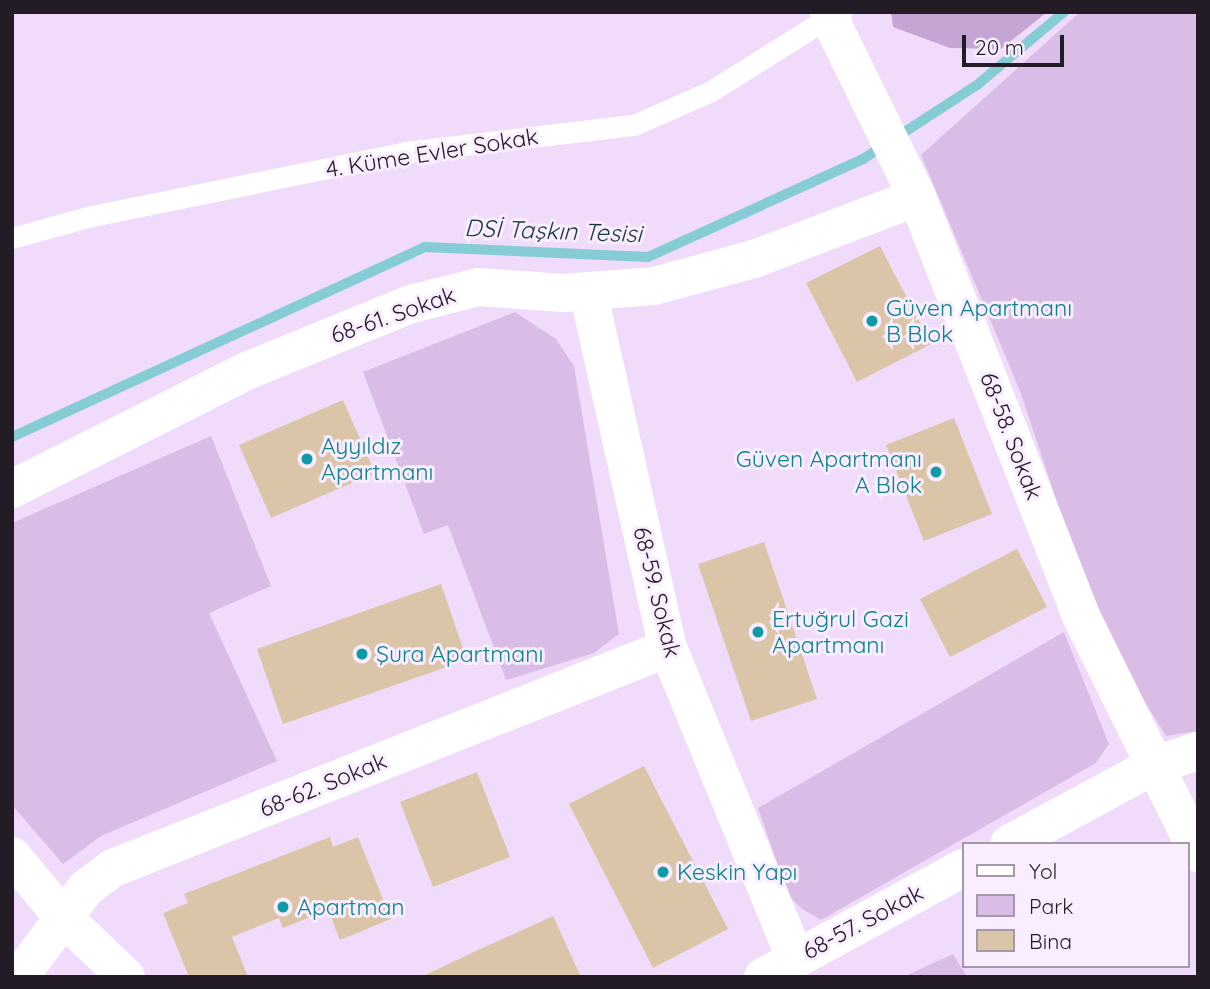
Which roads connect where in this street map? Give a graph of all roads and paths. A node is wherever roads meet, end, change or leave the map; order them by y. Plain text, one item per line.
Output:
1 (831, 14) edge
2 (909, 180) junction
3 (12, 238) edge
4 (588, 291) junction
5 (12, 489) edge
6 (668, 649) junction
7 (1198, 751) edge
8 (1155, 765) junction
9 (1013, 842) edge
10 (1198, 853) edge
11 (12, 856) edge
12 (962, 869) edge
13 (62, 916) junction
14 (779, 967) edge
15 (19, 977) edge
16 (126, 977) edge

1 - 2 street, 68-58. Sokak
1 - 3 lane, 4. Küme Evler Sokak
2 - 4 street, 68-61. Sokak
2 - 8 street, 68-58. Sokak
4 - 5 street, 68-61. Sokak
4 - 6 street, 68-59. Sokak
6 - 13 street, 68-62. Sokak
6 - 14 street, 68-59. Sokak
7 - 8 street
8 - 9 street
8 - 10 street, 68-58. Sokak
11 - 13 street
12 - 14 street, 68-57. Sokak
13 - 15 street, 68-62. Sokak
13 - 16 street

